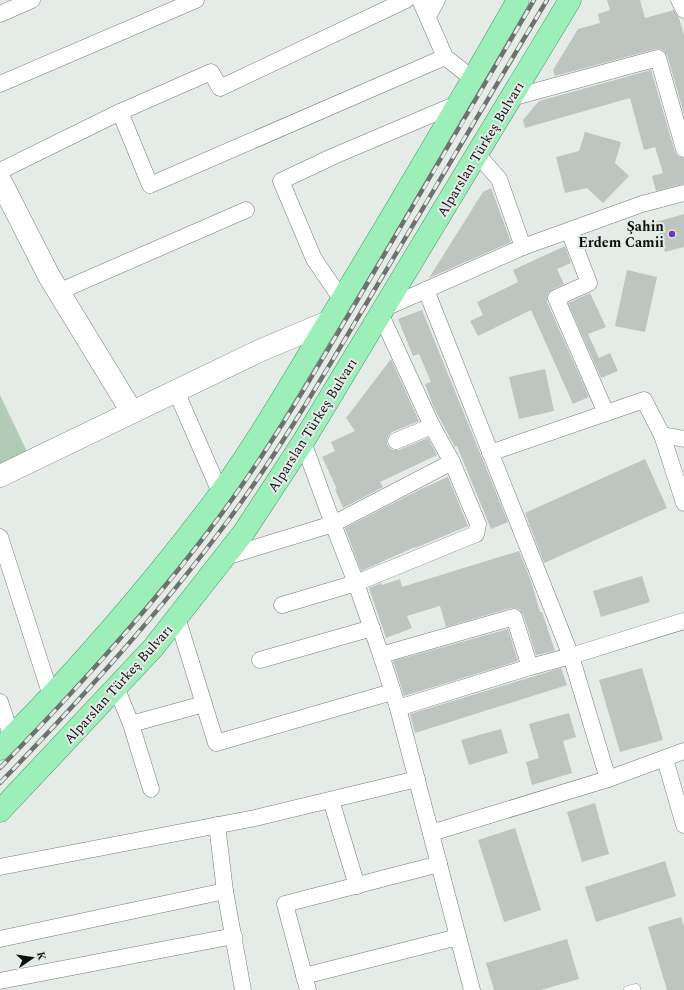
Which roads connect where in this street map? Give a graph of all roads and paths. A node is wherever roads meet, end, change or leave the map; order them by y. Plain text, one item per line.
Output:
1 (32, 0) edge
2 (196, 0) edge
3 (406, 0) edge
4 (420, 0) edge
5 (437, 0) edge
6 (518, 0) edge
7 (570, 0) edge
8 (679, 0) edge
9 (684, 10) edge
10 (0, 14) edge
11 (428, 16) junction
12 (445, 57) junction
13 (473, 79) junction
14 (0, 84) edge
15 (511, 98) junction
16 (459, 103) junction
17 (120, 112) junction
18 (684, 149) edge
19 (477, 154) junction
20 (0, 171) edge
21 (0, 180) edge
22 (684, 193) edge
23 (246, 210) dead end
24 (569, 231) junction
25 (523, 247) junction
26 (426, 290) junction
27 (58, 292) junction
28 (342, 300) junction
29 (382, 312) junction
30 (328, 322) junction
31 (176, 391) junction
32 (132, 412) junction
33 (606, 413) junction
34 (432, 426) junction
35 (662, 435) junction
36 (684, 438) edge
37 (396, 441) dead end
38 (303, 442) junction
39 (490, 453) junction
40 (452, 462) junction
41 (0, 476) edge
42 (220, 492) junction
43 (684, 503) edge
44 (333, 524) junction
45 (0, 537) edge
46 (225, 557) junction
47 (356, 583) junction
48 (282, 605) dead end
49 (177, 617) junction
50 (684, 621) edge
51 (372, 628) junction
52 (381, 655) junction
53 (571, 656) junction
54 (260, 660) dead end
55 (530, 667) junction
56 (116, 687) junction
57 (392, 692) junction
58 (51, 696) junction
59 (0, 702) edge
60 (204, 704) junction
61 (398, 708) junction
62 (131, 724) junction
63 (6, 744) edge
64 (684, 751) edge
65 (665, 758) junction
66 (417, 779) junction
67 (608, 779) junction
68 (151, 789) dead end
69 (331, 800) junction
70 (0, 811) edge
71 (217, 825) junction
72 (684, 825) edge
73 (431, 833) junction
74 (439, 864) junction
75 (0, 867) edge
76 (357, 886) junction
77 (225, 891) junction
78 (234, 936) junction
79 (458, 937) junction
80 (0, 939) edge
81 (0, 981) edge
82 (306, 983) edge
83 (243, 990) edge
84 (472, 990) edge

1 - 10 street
2 - 14 street
3 - 17 street
4 - 11 street
5 - 11 street
6 - 13 main road
7 - 15 main road, Alparslan Türkeş Bulvarı
8 - 9 street
11 - 12 street
12 - 13 street
12 - 17 street
13 - 16 main road
15 - 18 street
15 - 19 main road, Alparslan Türkeş Bulvarı
16 - 28 main road
16 - 28 street
17 - 20 street
19 - 25 street
19 - 29 main road, Alparslan Türkeş Bulvarı
21 - 27 main road
22 - 24 street
23 - 27 street
24 - 25 street
24 - 33 street
25 - 26 street
26 - 29 street
26 - 39 street
27 - 32 main road
28 - 30 main road
29 - 34 street
29 - 38 main road, Alparslan Türkeş Bulvarı
30 - 31 main road
30 - 42 main road
31 - 32 main road
31 - 42 street
32 - 41 main road
33 - 35 street
33 - 39 street
34 - 37 street
34 - 40 street
35 - 36 street
35 - 43 street
38 - 44 street
38 - 46 main road, Alparslan Türkeş Bulvarı
39 - 53 street
40 - 44 street
40 - 47 street
42 - 58 main road
44 - 46 street
44 - 47 street
45 - 58 street
46 - 49 main road, Alparslan Türkeş Bulvarı
47 - 48 street
47 - 51 street
49 - 56 main road, Alparslan Türkeş Bulvarı
49 - 60 street
50 - 53 street
51 - 52 street
51 - 54 street
52 - 55 street
52 - 57 street
53 - 55 street
53 - 67 street
55 - 61 street
56 - 62 street
56 - 70 main road, Alparslan Türkeş Bulvarı
57 - 60 street
57 - 61 street
58 - 63 main road
59 - 63 street
60 - 62 street
61 - 66 street
62 - 68 street
64 - 65 street
65 - 67 street
65 - 72 street
66 - 69 street
66 - 73 street
67 - 73 street
69 - 71 street
69 - 76 street
71 - 75 street
71 - 77 street
73 - 74 street
74 - 76 street
74 - 79 street
76 - 82 street
77 - 78 street
77 - 80 street
78 - 81 street
78 - 83 street
79 - 82 street
79 - 84 street

